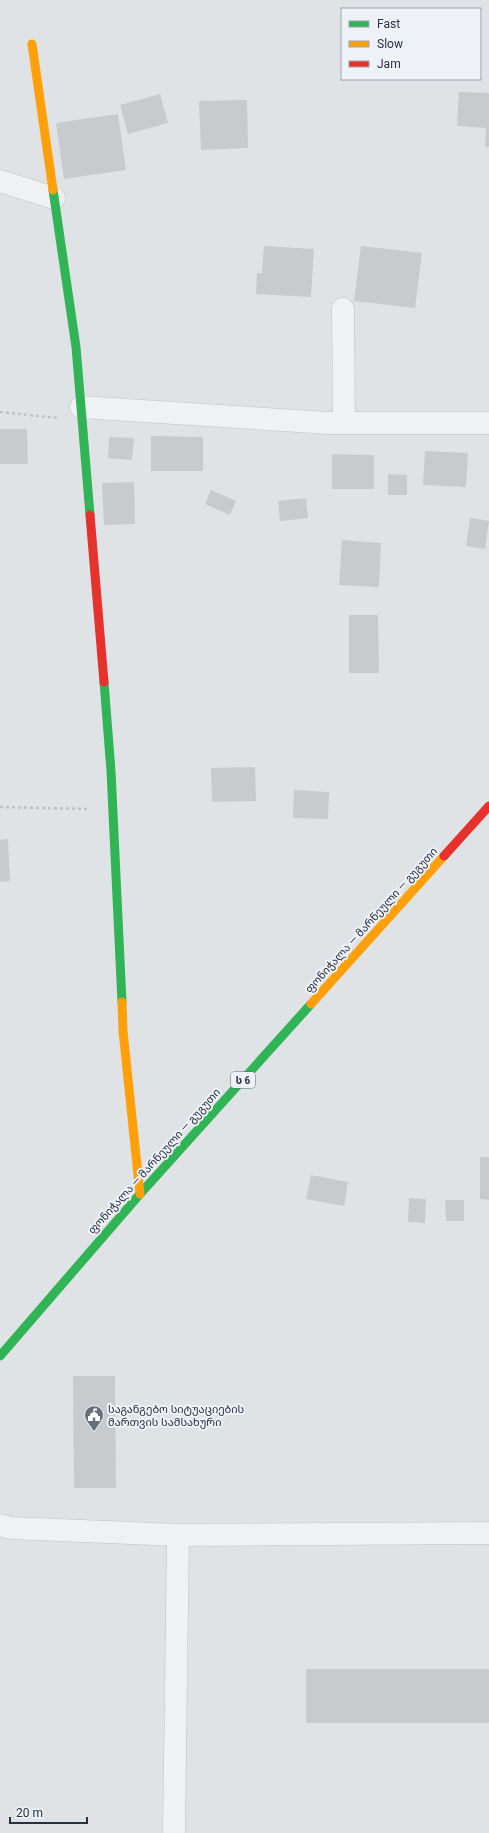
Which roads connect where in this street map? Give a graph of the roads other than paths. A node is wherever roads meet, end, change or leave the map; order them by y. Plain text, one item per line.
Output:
1 (32, 44) dead end
2 (0, 181) edge
3 (54, 198) junction
4 (343, 308) dead end
5 (82, 414) junction
6 (489, 422) edge
7 (344, 423) junction
8 (489, 806) edge
9 (140, 1194) junction
10 (0, 1356) edge
11 (0, 1525) edge
12 (489, 1533) edge
13 (178, 1535) junction
14 (174, 1833) edge

1 - 3 main road
2 - 3 street
3 - 5 main road
4 - 7 street
5 - 7 street
5 - 9 main road
6 - 7 street
8 - 9 main road, ფონიჭალა — მარნეული — გუგუთი / ს 6
9 - 10 main road, ფონიჭალა — მარნეული — გუგუთი / ს 6
11 - 13 street
12 - 13 street
13 - 14 street

